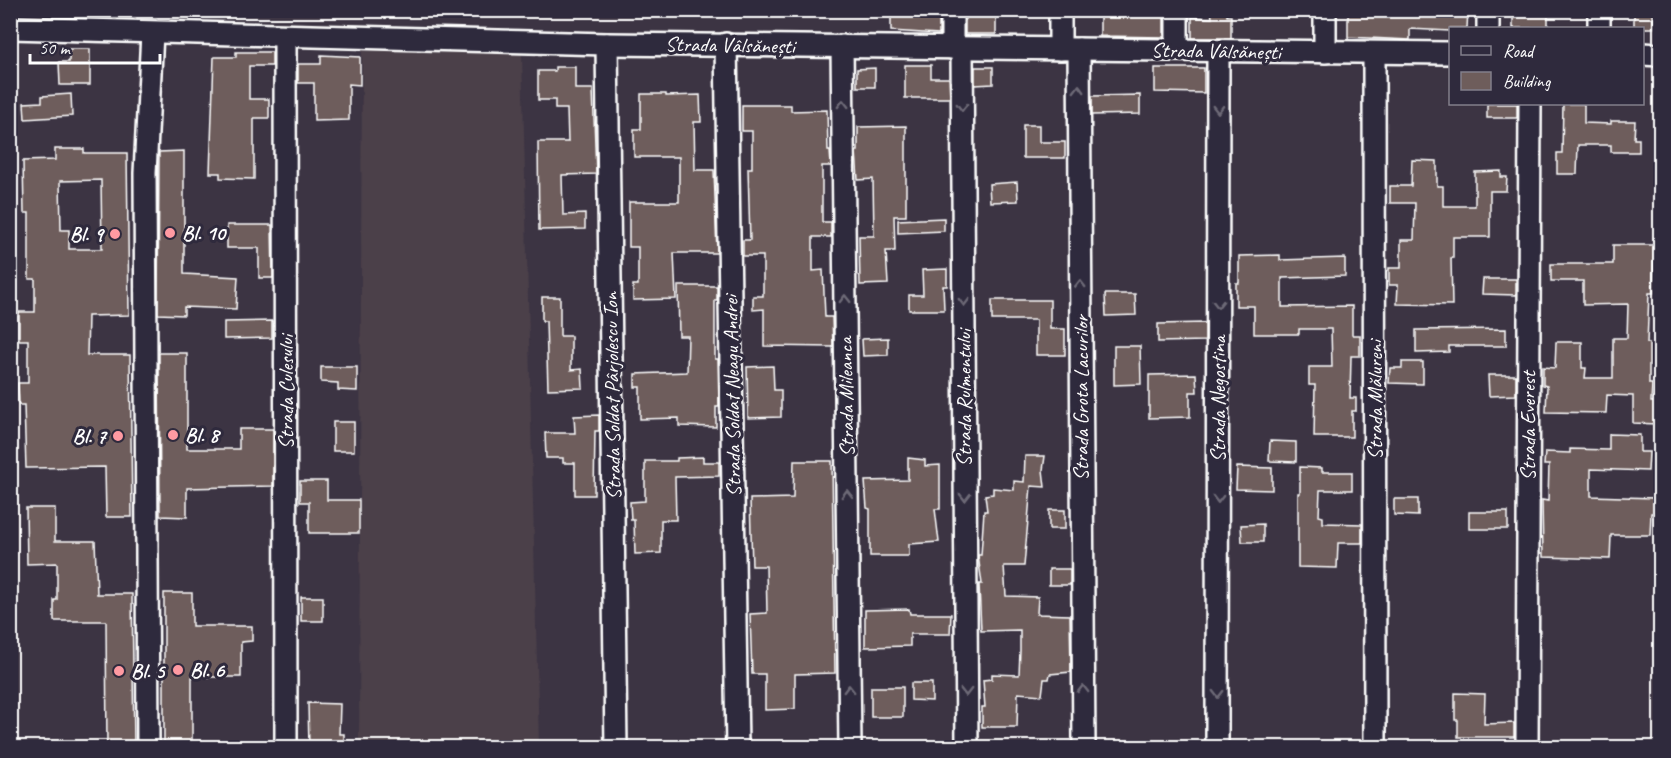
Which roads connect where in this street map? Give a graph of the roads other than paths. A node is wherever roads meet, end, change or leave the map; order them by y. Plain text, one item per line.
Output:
1 (952, 10) edge
2 (1060, 10) edge
3 (1177, 10) edge
4 (1325, 10) edge
5 (1488, 10) edge
6 (1599, 10) edge
7 (1488, 27) edge
8 (1599, 27) edge
9 (10, 28) edge
10 (152, 33) junction
11 (285, 37) junction
12 (607, 44) junction
13 (726, 44) junction
14 (842, 46) junction
15 (957, 48) junction
16 (1069, 49) junction
17 (1177, 50) junction
18 (1218, 51) junction
19 (1324, 52) junction
20 (1374, 52) junction
21 (1449, 53) edge
22 (1644, 54) edge
23 (1660, 55) edge
24 (1530, 105) edge
25 (148, 747) edge
26 (286, 747) edge
27 (616, 747) edge
28 (737, 747) edge
29 (850, 747) edge
30 (967, 747) edge
31 (1084, 747) edge
32 (1218, 747) edge
33 (1375, 747) edge
34 (1527, 747) edge

1 - 15 street, Strada Rulmentului
2 - 16 street, Strada Grota Lacurilor
3 - 17 street
4 - 19 street
5 - 7 street
6 - 8 street
9 - 10 street, Strada Vâlsănești
10 - 11 street, Strada Vâlsănești
10 - 25 street
11 - 12 street, Strada Vâlsănești
11 - 26 street, Strada Culesului
12 - 13 street, Strada Vâlsănești
12 - 27 street, Strada Soldat Pârjolescu Ion
13 - 14 street, Strada Vâlsănești
13 - 28 street, Strada Soldat Neagu Andrei
14 - 15 street, Strada Vâlsănești
29 -> 14 street, Strada Mileanca
15 - 16 street, Strada Vâlsănești
15 -> 30 street, Strada Rulmentului
16 - 17 street, Strada Vâlsănești
31 -> 16 street, Strada Grota Lacurilor
17 - 18 street, Strada Vâlsănești
18 - 19 street, Strada Vâlsănești
18 -> 32 street, Strada Negostina
19 - 20 street, Strada Vâlsănești
20 - 21 street, Strada Vâlsănești
20 - 33 street, Strada Mălureni
22 - 23 street
24 - 34 street, Strada Everest

